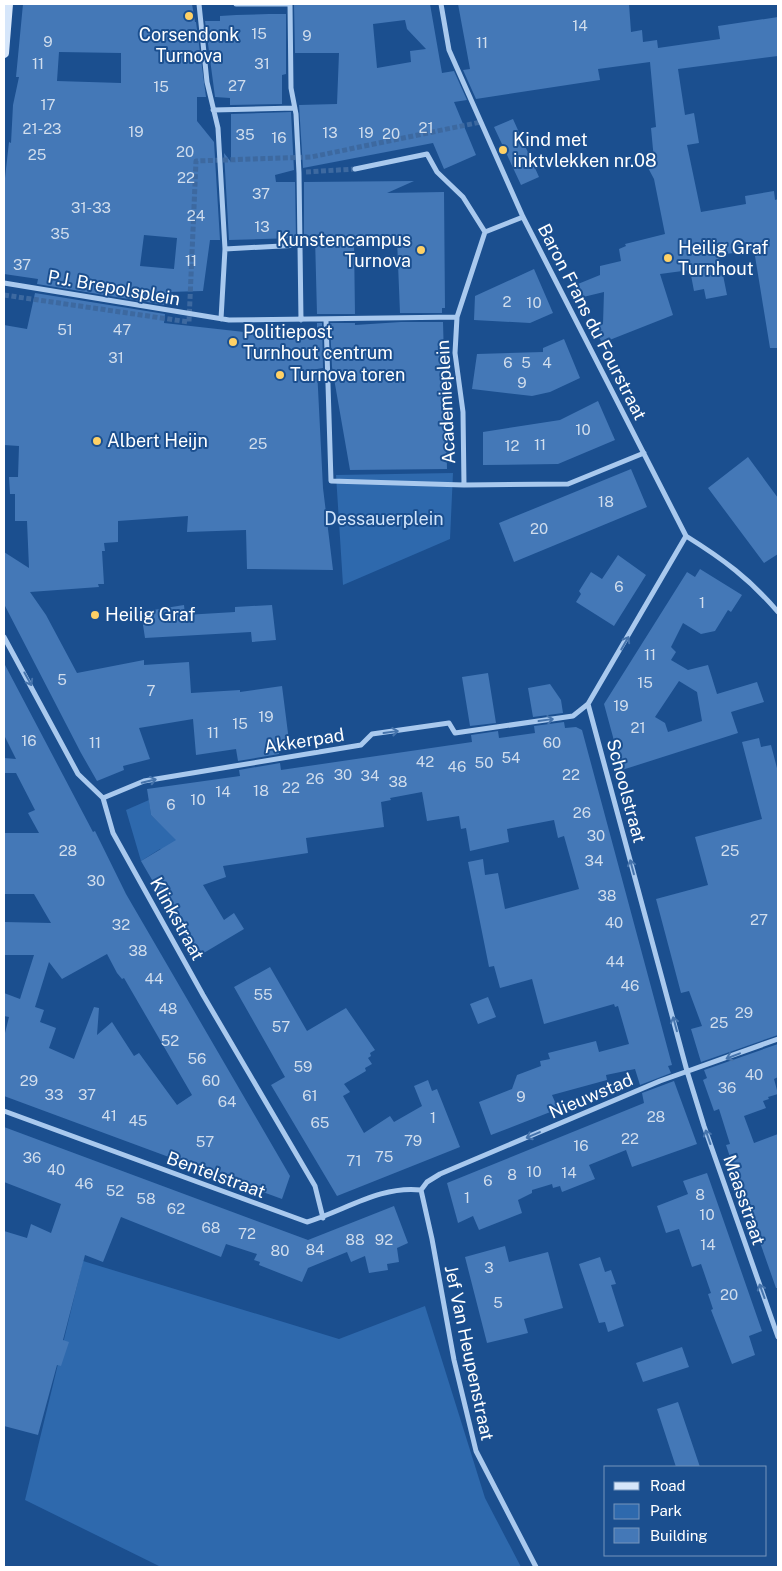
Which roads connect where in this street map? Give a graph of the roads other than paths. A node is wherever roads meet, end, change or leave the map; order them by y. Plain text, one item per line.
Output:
1 (8, 4) edge
2 (199, 4) edge
3 (236, 4) edge
4 (270, 4) edge
5 (290, 4) edge
6 (442, 4) edge
7 (4, 53) edge
8 (295, 108) junction
9 (213, 110) junction
10 (355, 169) tunnel mouth
11 (306, 172) tunnel mouth
12 (299, 173) junction
13 (522, 216) junction
14 (486, 232) junction
15 (300, 245) junction
16 (225, 249) junction
17 (4, 283) edge
18 (457, 317) junction
19 (221, 319) junction
20 (301, 320) junction
21 (314, 320) joint
22 (326, 320) junction
23 (644, 454) junction
24 (464, 485) junction
25 (686, 536) junction
26 (778, 612) edge
27 (4, 637) edge
28 (588, 704) junction
29 (103, 798) junction
30 (778, 1039) edge
31 (687, 1071) junction
32 (4, 1111) edge
33 (420, 1190) junction
34 (323, 1218) junction
35 (778, 1337) edge
36 (536, 1567) edge

1 - 7 street
2 - 9 street
3 - 4 street
4 - 5 street
5 - 8 street
6 - 13 street, Baron Frans du Fourstraat
8 - 9 street
8 - 12 street
9 - 16 street
10 - 14 street
11 - 12 street
12 - 15 street
13 - 14 street
13 - 23 street, Baron Frans du Fourstraat
14 - 18 street, Academieplein
15 - 16 street
15 - 20 street
16 - 19 street
17 - 19 street, P.J. Brepolsplein
18 - 22 street, Academieplein
18 - 24 street, Academieplein
19 - 20 street, P.J. Brepolsplein
20 - 21 street, P.J. Brepolsplein
21 - 22 street, Academieplein
22 - 24 street
23 - 24 street
23 - 25 street, Baron Frans du Fourstraat
25 - 26 street
28 -> 25 street
27 -> 29 street
29 -> 28 street, Akkerpad
31 -> 28 street, Schoolstraat
29 - 34 street, Klinkstraat
30 -> 31 street, Nieuwstad
31 -> 33 street, Nieuwstad
35 -> 31 street, Maasstraat
32 - 34 street, Bentelstraat
33 - 34 street, Bentelstraat
33 - 36 street, Jef Van Heupenstraat

